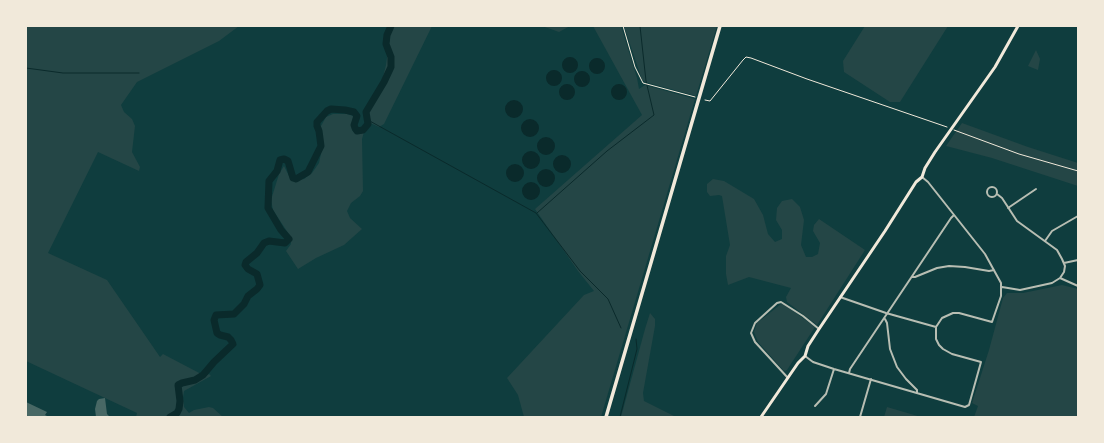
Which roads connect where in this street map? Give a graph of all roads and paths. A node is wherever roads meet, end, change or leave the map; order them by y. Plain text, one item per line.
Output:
1 (623, 26) edge
2 (720, 26) edge
3 (1018, 26) edge
4 (695, 97) dead end
5 (705, 100) dead end
6 (1078, 171) edge
7 (922, 177) junction
8 (1036, 189) dead end
9 (997, 194) junction
10 (1008, 208) junction
11 (954, 215) junction
12 (1078, 216) edge
13 (1045, 241) junction
14 (1078, 260) edge
15 (1064, 262) junction
16 (994, 270) junction
17 (912, 277) junction
18 (1060, 278) junction
19 (1078, 286) edge
20 (1002, 287) junction
21 (840, 297) junction
22 (888, 313) junction
23 (885, 319) junction
24 (936, 327) junction
25 (819, 329) junction
26 (805, 356) junction
27 (834, 369) junction
28 (849, 374) junction
29 (788, 378) junction
30 (871, 379) junction
31 (917, 393) junction
32 (815, 406) dead end
33 (606, 417) edge
34 (761, 417) edge
35 (860, 417) edge

1 - 4 path
2 - 33 main road
3 - 7 main road
5 - 6 path
7 - 11 street
7 - 21 main road
8 - 10 street
9 - 9 street
9 - 10 street
10 - 13 street
11 - 16 street
11 - 17 street
12 - 13 street
13 - 15 street
14 - 15 street
15 - 18 street
16 - 17 street
16 - 20 street
17 - 22 street
18 - 19 street
18 - 20 street
20 - 24 street
21 - 22 street
21 - 25 main road
22 - 23 street
22 - 24 street
23 - 28 street
23 - 31 street
24 - 31 street
25 - 26 main road
25 - 29 street
26 - 27 street
26 - 29 main road
27 - 28 street
27 - 32 street
28 - 30 street
29 - 34 main road
30 - 31 street
30 - 35 street

